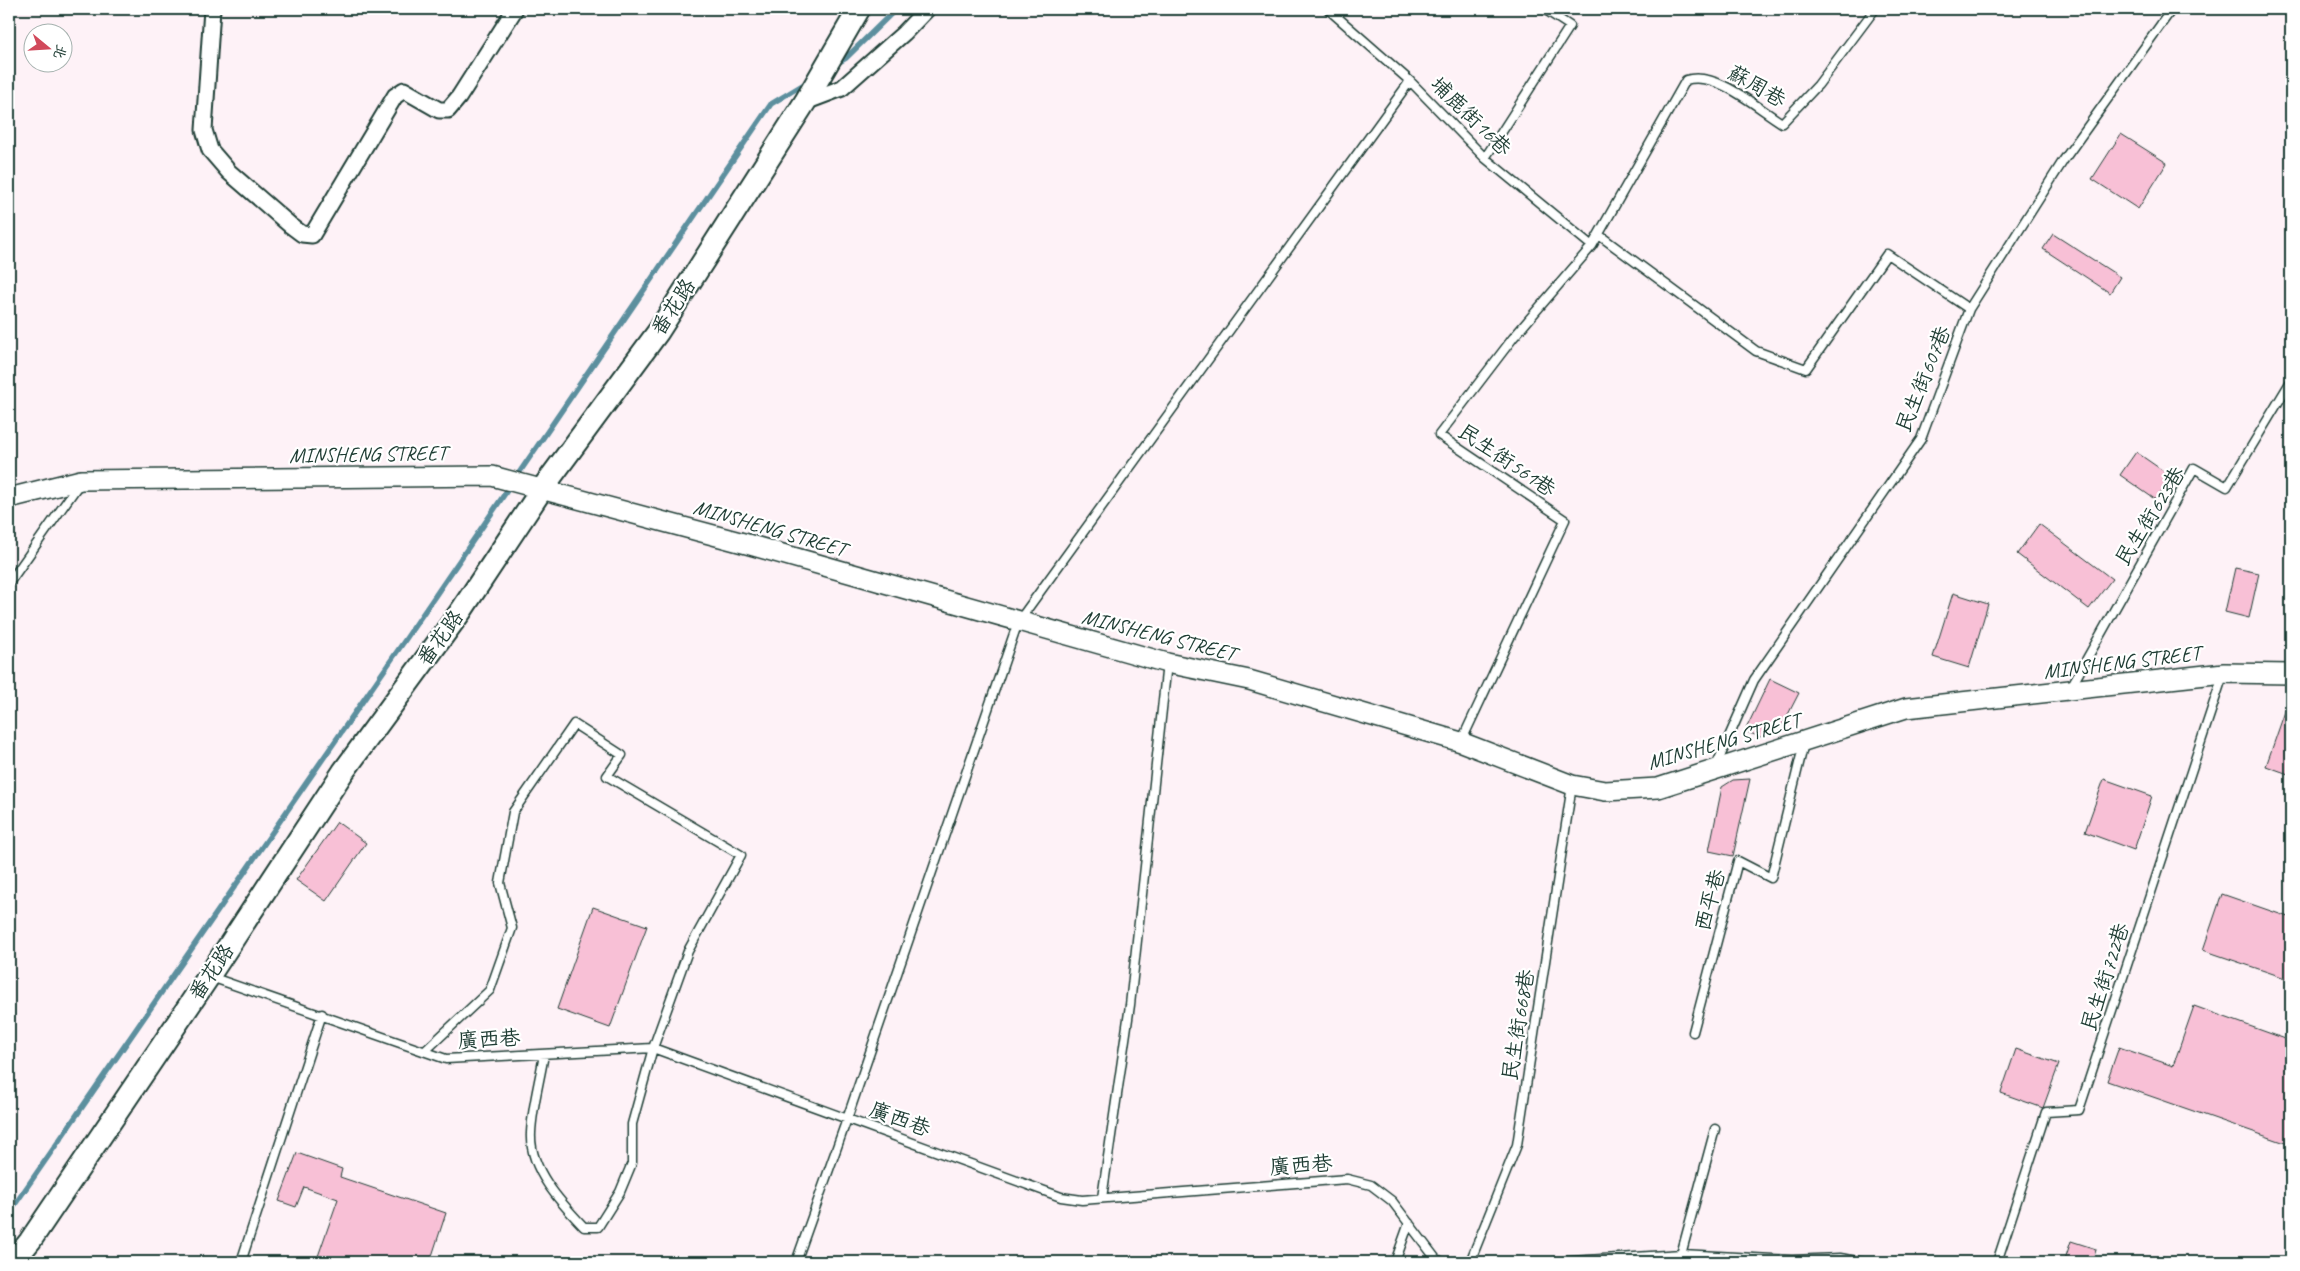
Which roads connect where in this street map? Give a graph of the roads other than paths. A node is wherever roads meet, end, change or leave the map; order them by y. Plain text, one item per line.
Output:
1 (212, 9) edge
2 (515, 9) edge
3 (859, 9) edge
4 (926, 9) edge
5 (1328, 9) edge
6 (1544, 9) edge
7 (1875, 9) edge
8 (2172, 9) edge
9 (1410, 81) junction
10 (805, 102) junction
11 (1485, 158) junction
12 (1598, 235) junction
13 (1592, 246) junction
14 (1970, 309) junction
15 (2291, 382) edge
16 (81, 480) junction
17 (542, 489) junction
18 (9, 498) edge
19 (9, 583) edge
20 (1018, 622) junction
21 (1167, 663) junction
22 (2224, 673) junction
23 (2291, 674) edge
24 (2068, 691) junction
25 (1805, 741) junction
26 (1460, 742) junction
27 (1716, 767) junction
28 (1572, 786) junction
29 (209, 976) junction
30 (322, 1014) junction
31 (1692, 1032) dead end
32 (653, 1048) junction
33 (425, 1051) junction
34 (544, 1054) junction
35 (847, 1119) junction
36 (1715, 1129) dead end
37 (1102, 1198) junction
38 (1409, 1223) junction
39 (1682, 1254) junction
40 (13, 1262) edge
41 (241, 1262) edge
42 (796, 1262) edge
43 (1395, 1262) edge
44 (1443, 1262) edge
45 (1470, 1262) edge
46 (1555, 1262) edge
47 (1679, 1262) edge
48 (1862, 1262) edge
49 (1997, 1262) edge

1 - 2 street
3 - 10 main road, 番花路
4 - 10 street
5 - 9 lane, 埔鹿街16巷
6 - 11 lane
7 - 12 lane, 蘇周巷
8 - 14 lane, 民生街607巷
9 - 11 lane, 埔鹿街16巷
9 - 20 lane
10 - 17 main road, 番花路
11 - 13 lane, 埔鹿街16巷
12 - 13 lane, 民生街561巷
12 - 14 lane
13 - 26 lane, 民生街561巷
14 - 27 lane, 民生街607巷
15 - 24 lane, 民生街623巷
16 - 17 street, MINSHENG STREET
16 - 18 street, MINSHENG STREET
16 - 19 lane
17 - 20 street, MINSHENG STREET
17 - 29 main road, 番花路
20 - 21 street, MINSHENG STREET
20 - 35 lane
21 - 26 street, MINSHENG STREET
21 - 37 lane
22 - 23 street, MINSHENG STREET
22 - 24 street, MINSHENG STREET
22 - 49 lane, 民生街722巷
24 - 25 street, MINSHENG STREET
25 - 27 street, MINSHENG STREET
25 - 31 lane, 西平巷
26 - 28 street, MINSHENG STREET
27 - 28 street, MINSHENG STREET
28 - 45 lane, 民生街668巷
29 - 30 lane, 廣西巷
29 - 40 main road, 番花路
30 - 33 lane, 廣西巷
30 - 41 lane
32 - 33 lane
32 - 34 lane, 廣西巷
32 - 34 lane
32 - 35 lane, 廣西巷
33 - 34 lane, 廣西巷
35 - 37 lane, 廣西巷
35 - 42 lane
36 - 39 lane
37 - 38 lane, 廣西巷
38 - 43 lane
38 - 44 lane, 廣西巷
39 - 46 lane
39 - 47 lane
39 - 48 lane

